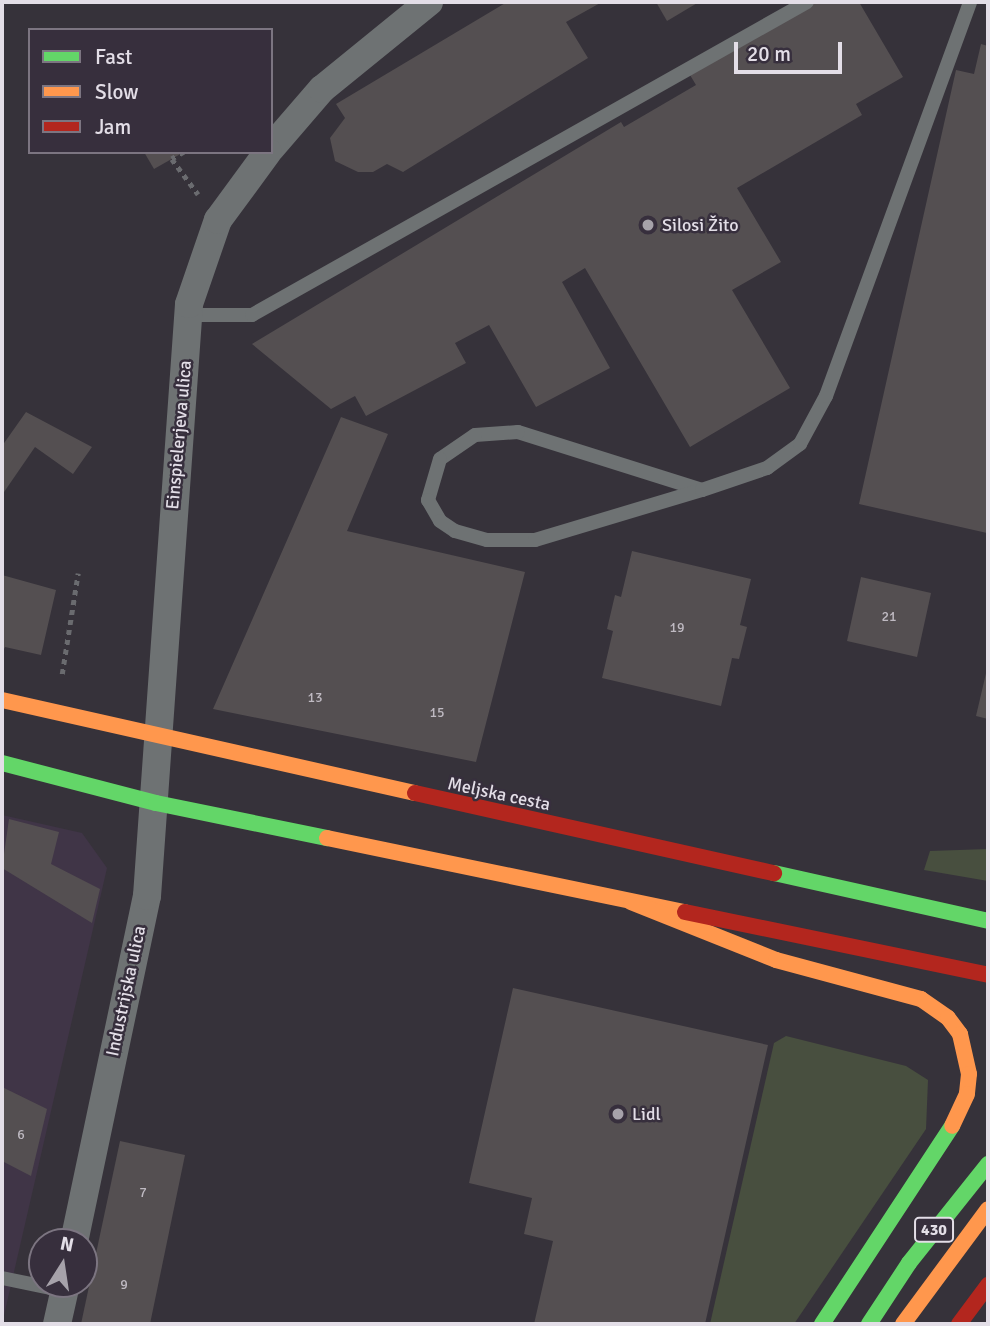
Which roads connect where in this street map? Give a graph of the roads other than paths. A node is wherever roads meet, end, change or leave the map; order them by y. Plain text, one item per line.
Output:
1 (429, 2) edge
2 (807, 2) edge
3 (970, 2) edge
4 (273, 146) edge
5 (267, 154) edge
6 (189, 315) junction
7 (702, 490) junction
8 (2, 700) edge
9 (159, 738) junction
10 (2, 763) edge
11 (156, 803) junction
12 (631, 902) junction
13 (988, 921) edge
14 (988, 975) edge
15 (971, 1127) dead end
16 (988, 1164) edge
17 (988, 1209) edge
18 (899, 1210) junction
19 (77, 1228) edge
20 (2, 1278) edge
21 (28, 1282) edge
22 (988, 1285) edge
23 (64, 1298) edge
24 (57, 1324) edge
25 (822, 1324) edge
26 (869, 1324) edge
27 (903, 1324) edge
28 (959, 1324) edge

1 - 4 street
2 - 6 lane
3 - 7 lane
5 - 6 street, Einspielerjeva ulica
6 - 9 street, Einspielerjeva ulica
7 - 7 lane
8 - 9 main road, Meljska cesta
9 - 11 street, Industrijska ulica
9 - 13 main road, Meljska cesta
10 - 11 main road
11 - 12 main road
11 - 19 street, Industrijska ulica
12 - 14 main road
12 - 18 main road
15 - 18 main road
16 - 26 main road, 430
17 - 27 main road, 430
18 - 25 main road
20 - 21 lane
22 - 28 main road
23 - 24 street

